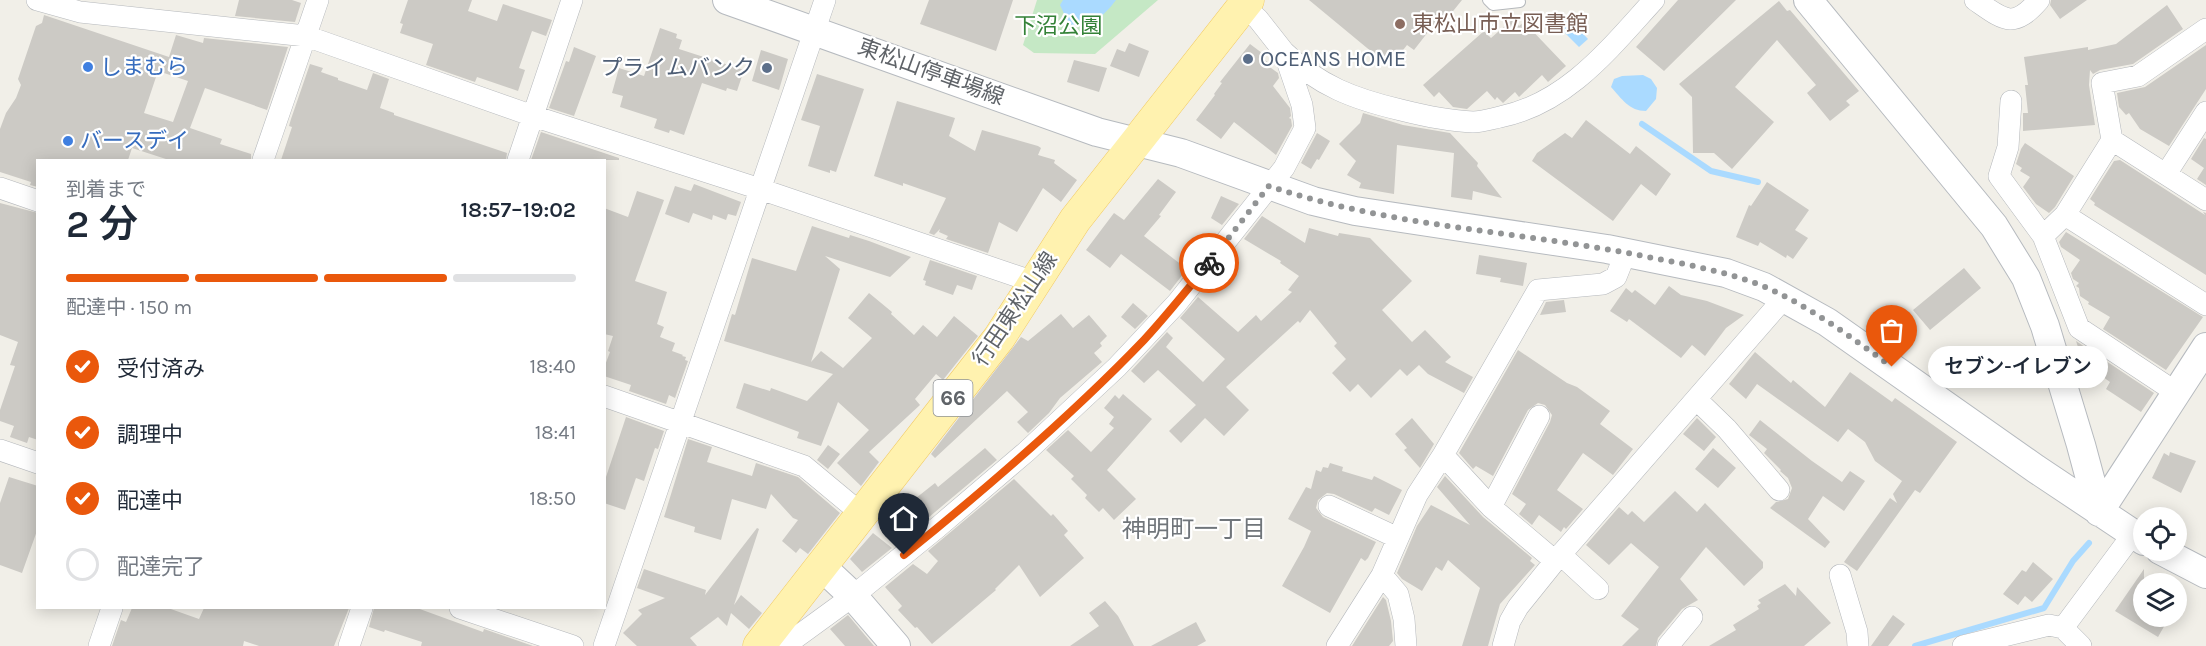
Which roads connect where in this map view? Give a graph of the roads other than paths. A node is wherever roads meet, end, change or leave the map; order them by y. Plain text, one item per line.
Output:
1 (37, 0) edge
2 (318, 0) edge
3 (572, 0) edge
4 (727, 0) edge
5 (825, 0) edge
6 (1488, 0) edge
7 (1654, 0) edge
8 (1808, 0) edge
9 (1975, 0) edge
10 (2039, 0) edge
11 (1520, 2) dead end
12 (1246, 3) edge
13 (2206, 29) edge
14 (814, 30) junction
15 (306, 36) junction
16 (1284, 52) junction
17 (2011, 102) dead end
18 (2206, 112) edge
19 (533, 116) junction
20 (2112, 140) junction
21 (1136, 141) junction
22 (263, 159) edge
23 (518, 159) edge
24 (2166, 174) junction
25 (1269, 186) junction
26 (0, 188) edge
27 (759, 189) junction
28 (36, 200) edge
29 (2206, 200) edge
30 (2065, 215) junction
31 (2043, 236) junction
32 (1626, 252) junction
33 (1034, 282) junction
34 (1785, 297) junction
35 (2206, 305) edge
36 (2206, 347) edge
37 (2177, 393) junction
38 (606, 397) edge
39 (1697, 400) junction
40 (1539, 416) dead end
41 (679, 422) junction
42 (0, 450) edge
43 (1443, 455) junction
44 (36, 462) edge
45 (1779, 490) dead end
46 (1329, 506) dead end
47 (1491, 507) junction
48 (2099, 512) junction
49 (863, 515) junction
50 (2133, 534) edge
51 (1398, 538) junction
52 (2133, 543) edge
53 (1558, 558) junction
54 (2181, 561) edge
55 (822, 567) junction
56 (2206, 574) edge
57 (1382, 575) junction
58 (1840, 575) dead end
59 (1598, 589) dead end
60 (853, 596) junction
61 (112, 609) edge
62 (362, 609) edge
63 (463, 609) edge
64 (1692, 617) dead end
65 (2063, 628) junction
66 (1507, 644) edge
67 (99, 646) edge
68 (349, 646) edge
69 (573, 646) edge
70 (604, 646) edge
71 (759, 646) edge
72 (776, 646) edge
73 (896, 646) edge
74 (1338, 646) edge
75 (1406, 646) edge
76 (1668, 646) edge
77 (1858, 646) edge
78 (1963, 646) edge
79 (2081, 646) edge

1 - 15 street
2 - 15 street
3 - 19 street
4 - 14 street, 東松山停車場線
5 - 14 street
6 - 11 lane
7 - 16 street
8 - 48 street
9 - 10 street
12 - 16 street
12 - 21 main road, 行田東松山線 / 66
13 - 20 street
14 - 21 street, 東松山停車場線
14 - 27 street
15 - 19 street
15 - 22 street
16 - 25 street
17 - 31 street
18 - 24 street
19 - 23 street
19 - 27 street
20 - 24 street
20 - 30 street
21 - 25 street, 東松山停車場線
21 - 33 main road, 行田東松山線 / 66
24 - 29 street
25 - 32 street, 東松山停車場線
25 - 60 street
26 - 28 street
27 - 33 street
27 - 41 street
30 - 31 street
30 - 35 street
31 - 37 street
32 - 34 street, 東松山停車場線
32 - 43 street
33 - 49 main road, 行田東松山線 / 66
34 - 39 street
34 - 48 street, 東松山停車場線
36 - 37 street
37 - 48 street
38 - 41 street
39 - 45 street
39 - 53 street
40 - 47 street
41 - 49 street
41 - 70 street
42 - 44 street
43 - 47 street
43 - 51 street
46 - 51 street
47 - 53 street
48 - 50 street, 東松山停車場線
49 - 55 main road, 行田東松山線 / 66
51 - 57 street
52 - 65 street
53 - 59 street
53 - 66 street
54 - 56 street
55 - 60 street
55 - 71 main road, 行田東松山線 / 66
57 - 74 street
57 - 75 street
58 - 77 street
60 - 72 street
60 - 73 street
61 - 67 street
62 - 68 street
63 - 69 street
64 - 76 street
65 - 78 street
65 - 79 street

